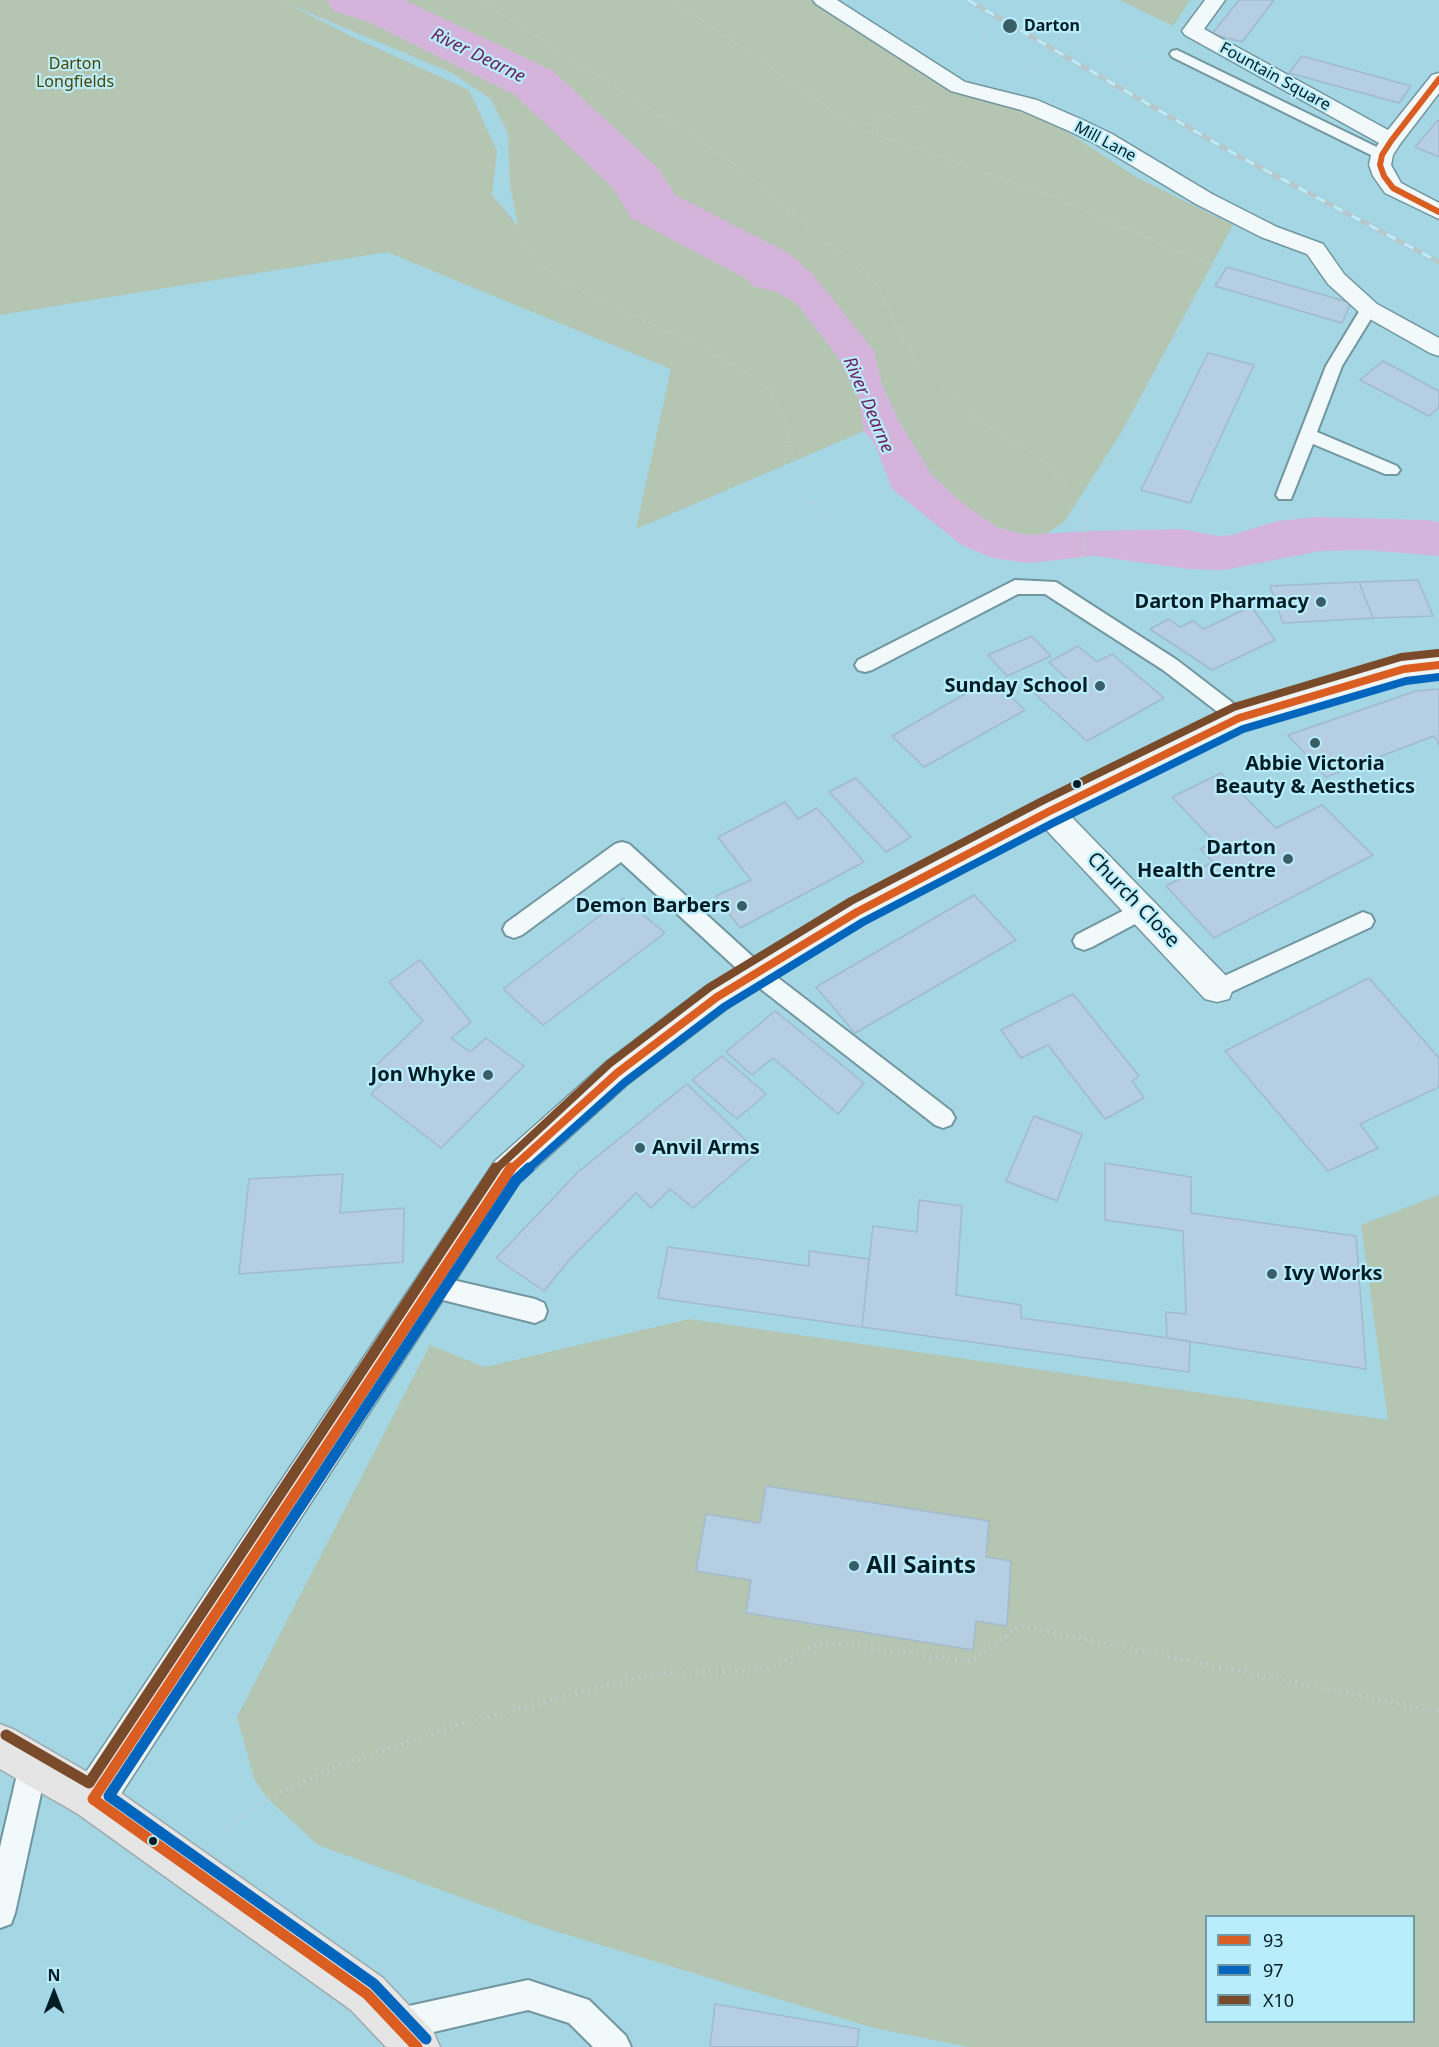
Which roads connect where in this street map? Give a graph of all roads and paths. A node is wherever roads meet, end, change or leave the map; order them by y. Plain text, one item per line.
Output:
1 (277, 0) edge
2 (480, 0) edge
3 (673, 0) edge
4 (823, 0) edge
5 (1215, 0) edge
6 (1030, 15) dead end
7 (1177, 54) joint
8 (1436, 87) edge
9 (973, 90) junction
10 (858, 128) junction
11 (1386, 148) junction
12 (1439, 212) edge
13 (1249, 222) junction
14 (1213, 266) junction
15 (1369, 309) junction
16 (1439, 348) edge
17 (1308, 435) junction
18 (1391, 470) dead end
19 (1285, 495) dead end
20 (1085, 505) junction
21 (828, 521) dead end
22 (1082, 559) dead end
23 (865, 665) dead end
24 (1439, 665) edge
25 (1239, 718) junction
26 (1048, 812) junction
27 (1142, 910) junction
28 (1363, 921) dead end
29 (514, 929) dead end
30 (1084, 941) dead end
31 (756, 973) junction
32 (1217, 989) joint
33 (943, 1118) dead end
34 (430, 1286) junction
35 (535, 1311) dead end
36 (1439, 1712) edge
37 (17, 1755) edge
38 (93, 1799) junction
39 (183, 1862) junction
40 (0, 1913) edge
41 (406, 2036) edge
42 (615, 2047) edge

1 - 21 path
2 - 20 path
3 - 10 path
4 - 9 street, Mill Lane
5 - 11 street, Fountain Square
6 - 7 path
7 - 11 lane
8 - 11 street
9 - 10 path
9 - 13 street, Mill Lane
10 - 14 path
11 - 12 street
13 - 14 path
13 - 15 street, Mill Lane
14 - 20 path
15 - 16 street, Mill Lane
15 - 17 lane
17 - 18 lane
17 - 19 lane
20 - 22 path
23 - 25 lane
24 - 25 main road
25 - 26 main road
26 - 27 street, Church Close
26 - 31 main road
27 - 30 lane
27 - 32 street, Church Close
28 - 32 lane
29 - 31 lane
31 - 33 lane
31 - 34 main road
34 - 35 lane
34 - 38 main road
36 - 39 path
37 - 38 highway
37 - 40 lane
38 - 39 highway
39 - 41 highway
41 - 42 lane

